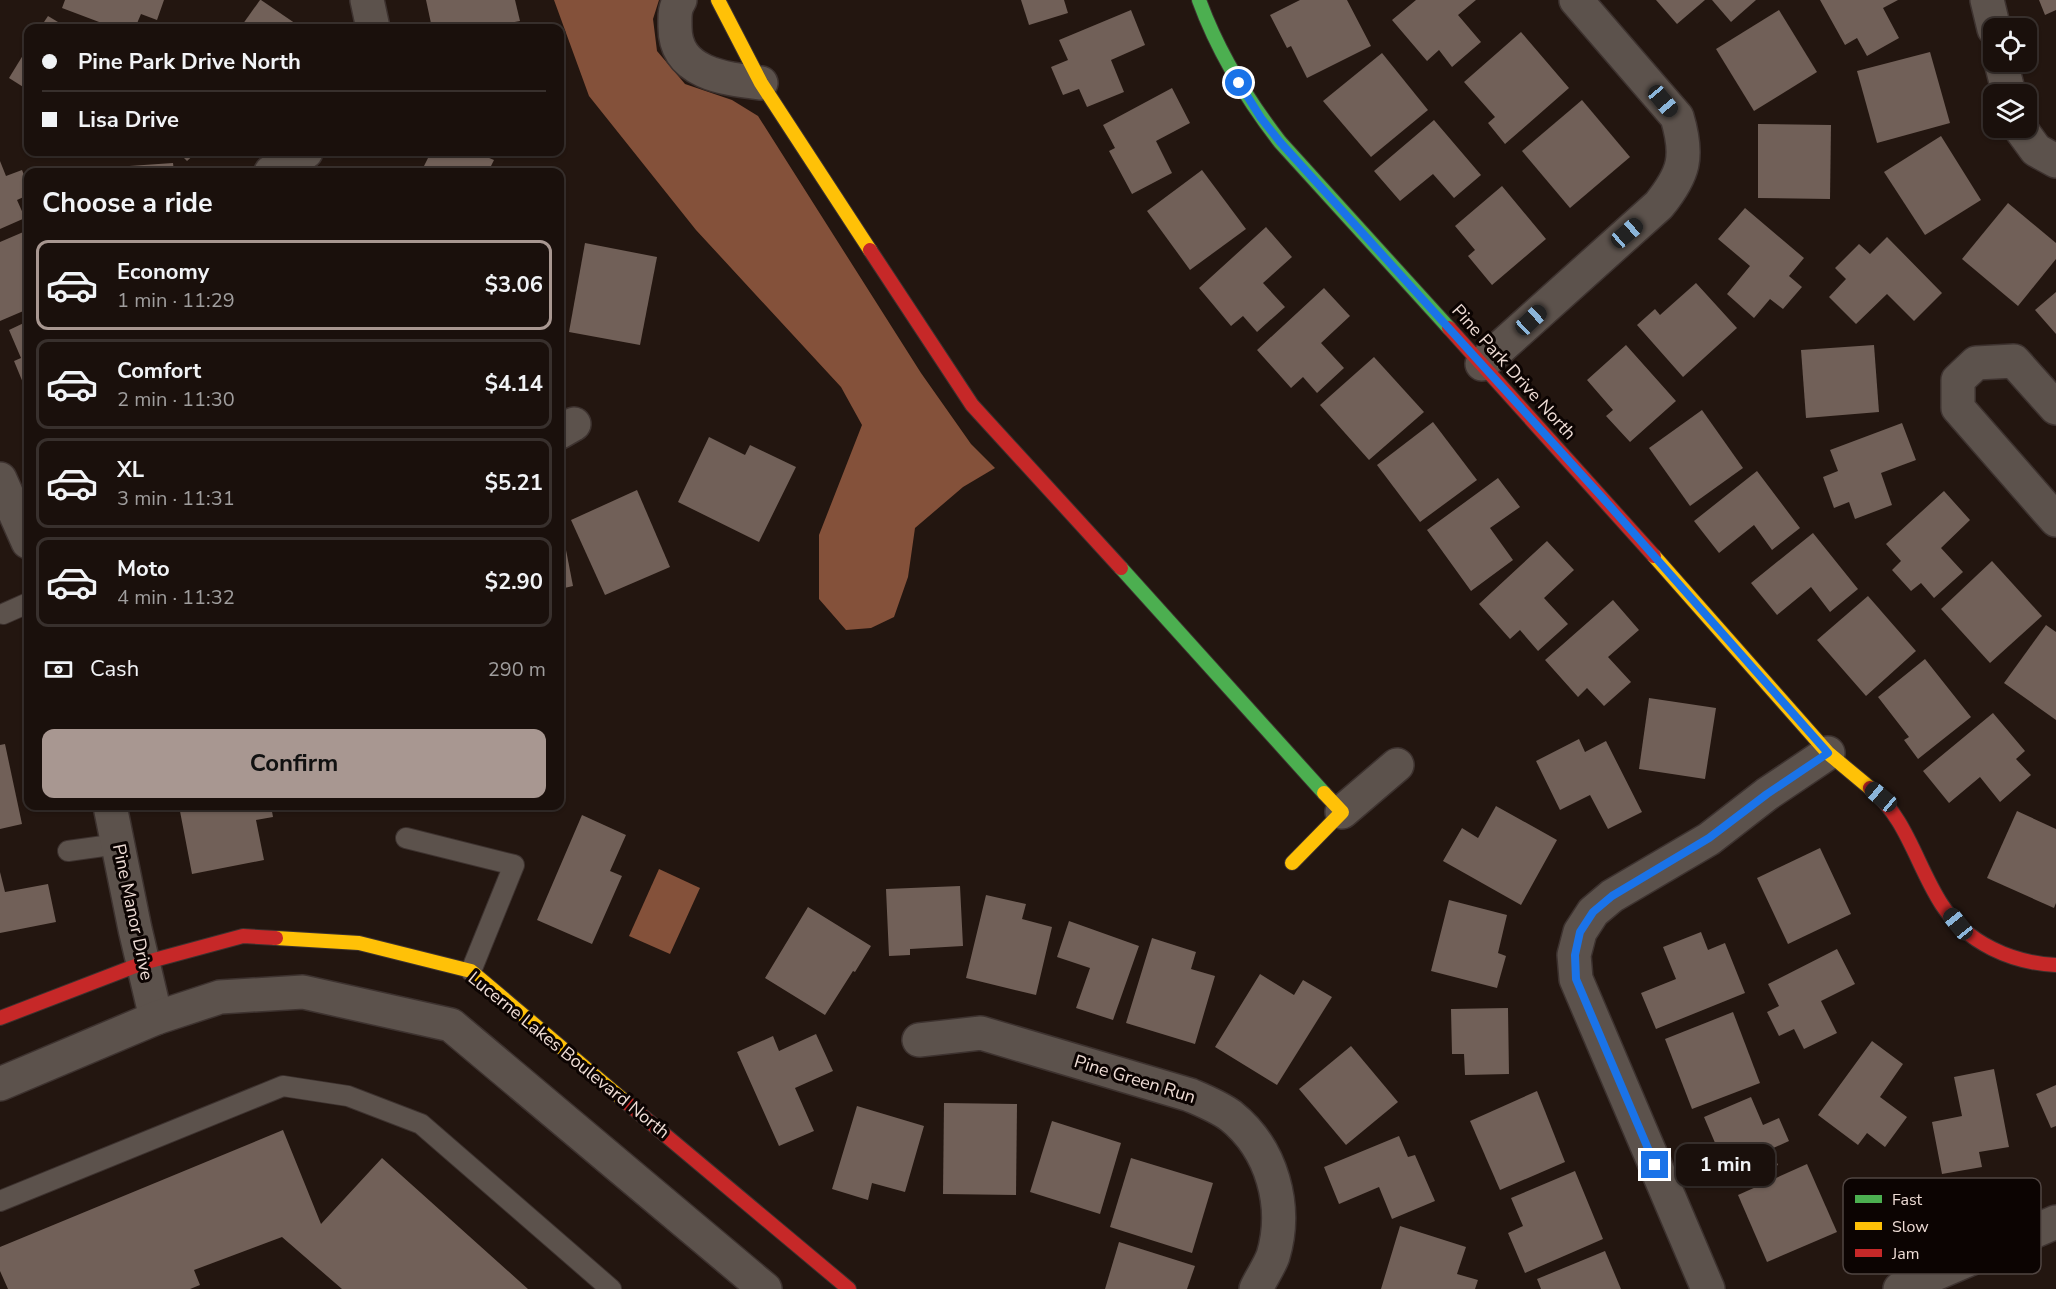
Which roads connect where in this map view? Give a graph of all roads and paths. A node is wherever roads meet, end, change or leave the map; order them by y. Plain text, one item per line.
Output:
1 (367, 0) edge
2 (680, 0) edge
3 (718, 0) edge
4 (1198, 0) edge
5 (1576, 0) edge
6 (1987, 0) edge
7 (1991, 18) edge
8 (372, 24) edge
9 (761, 83) junction
10 (2027, 138) edge
11 (299, 156) edge
12 (2056, 161) edge
13 (278, 168) edge
14 (1482, 364) junction
15 (2056, 408) edge
16 (4, 498) edge
17 (2056, 520) edge
18 (24, 530) edge
19 (24, 605) edge
20 (3, 614) dead end
21 (1828, 753) junction
22 (1397, 765) dead end
23 (111, 810) edge
24 (1342, 812) junction
25 (406, 838) dead end
26 (118, 844) junction
27 (68, 851) dead end
28 (1292, 863) dead end
29 (143, 963) junction
30 (2056, 966) edge
31 (471, 971) junction
32 (0, 1018) edge
33 (156, 1018) junction
34 (919, 1040) dead end
35 (0, 1084) edge
36 (0, 1201) edge
37 (2056, 1222) edge
38 (2041, 1228) edge
39 (1935, 1274) edge
40 (611, 1289) edge
41 (765, 1289) edge
42 (849, 1289) edge
43 (1256, 1289) edge
44 (1708, 1289) edge
45 (1900, 1289) edge

1 - 8 street
2 - 9 street
3 - 9 street
4 - 14 street, Pine Park Drive North
5 - 14 street
6 - 7 street
9 - 24 street
10 - 12 street
11 - 13 street
14 - 21 street, Pine Park Drive North
15 - 17 street
16 - 18 street
19 - 20 lane
21 - 30 street, Pine Park Drive North
21 - 44 street
22 - 24 street
23 - 26 street, Pine Manor Drive
24 - 28 street
25 - 31 lane
26 - 27 lane
26 - 29 street, Pine Manor Drive
29 - 31 street, Lucerne Lakes Boulevard North
29 - 32 street, Lucerne Lakes Boulevard North
29 - 33 street, Pine Manor Drive
31 - 42 street, Lucerne Lakes Boulevard North
33 - 35 street
33 - 41 street
34 - 43 street, Pine Green Run
36 - 40 lane
37 - 38 street
39 - 45 street

